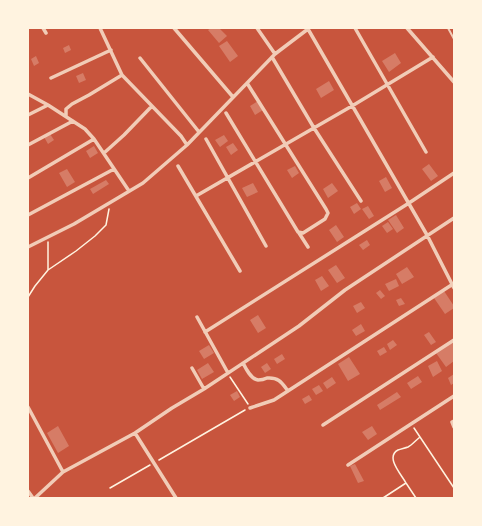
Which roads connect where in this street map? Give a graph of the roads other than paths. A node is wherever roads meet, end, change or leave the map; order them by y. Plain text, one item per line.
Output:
1 (43, 28) edge
2 (100, 28) edge
3 (174, 28) edge
4 (257, 28) edge
5 (355, 28) edge
6 (407, 28) edge
7 (448, 28) edge
8 (306, 29) edge
9 (46, 33) dead end
10 (454, 39) edge
11 (111, 50) junction
12 (273, 56) junction
13 (433, 57) junction
14 (140, 58) dead end
15 (122, 75) junction
16 (51, 78) dead end
17 (454, 82) edge
18 (247, 83) junction
19 (387, 85) junction
20 (28, 94) edge
21 (233, 97) junction
22 (48, 105) junction
23 (152, 106) junction
24 (352, 106) junction
25 (226, 113) dead end
26 (28, 115) edge
27 (66, 116) junction
28 (73, 120) junction
29 (314, 128) junction
30 (199, 132) junction
31 (94, 139) junction
32 (206, 139) dead end
33 (285, 144) junction
34 (28, 145) edge
35 (187, 145) junction
36 (426, 152) dead end
37 (104, 153) junction
38 (255, 162) junction
39 (178, 166) dead end
40 (114, 169) junction
41 (454, 173) edge
42 (28, 178) edge
43 (227, 178) junction
44 (129, 191) junction
45 (196, 196) junction
46 (361, 201) dead end
47 (409, 203) junction
48 (28, 215) edge
49 (454, 218) edge
50 (298, 232) junction
51 (427, 235) junction
52 (266, 246) dead end
53 (28, 247) edge
54 (308, 247) dead end
55 (240, 271) dead end
56 (453, 285) edge
57 (197, 317) dead end
58 (205, 332) junction
59 (454, 340) edge
60 (243, 364) junction
61 (192, 368) dead end
62 (228, 373) junction
63 (204, 389) junction
64 (288, 391) junction
65 (454, 396) edge
66 (28, 407) edge
67 (250, 408) road end
68 (454, 421) edge
69 (323, 425) dead end
70 (454, 427) edge
71 (135, 433) junction
72 (348, 465) dead end
73 (63, 472) junction
74 (28, 491) edge
75 (34, 498) edge
76 (176, 498) edge

1 - 9 street
2 - 11 street
3 - 21 street
4 - 12 street
5 - 19 street
6 - 13 street
7 - 10 lane
8 - 12 street
8 - 24 street
11 - 15 street
11 - 16 street
12 - 18 street
12 - 29 street
13 - 17 street
13 - 19 street
14 - 30 street
15 - 23 street
15 - 27 street
18 - 21 street
18 - 33 street
19 - 24 street
19 - 36 street
20 - 22 street
21 - 30 street
22 - 26 street
22 - 27 street
23 - 35 street
23 - 37 street
24 - 29 street
24 - 47 street
25 - 38 street
27 - 28 street
28 - 31 street
28 - 34 street
29 - 33 street
29 - 46 street
30 - 35 street
31 - 37 street
31 - 42 street
32 - 43 street
33 - 38 street
33 - 50 street
35 - 44 street
37 - 40 street
38 - 43 street
38 - 50 street
39 - 45 street
40 - 44 street
40 - 48 street
41 - 47 street
43 - 45 street
43 - 52 street
44 - 53 street
45 - 55 street
47 - 51 street
47 - 58 street
49 - 51 street
50 - 54 street
51 - 56 street
51 - 60 street
56 - 64 street
57 - 58 street
58 - 62 street
59 - 69 street
60 - 62 street
60 - 64 street
61 - 63 street
62 - 63 street
63 - 71 street
64 - 67 street
65 - 72 street
66 - 73 street
68 - 70 street
71 - 73 street
71 - 76 street
73 - 75 street
74 - 75 street

